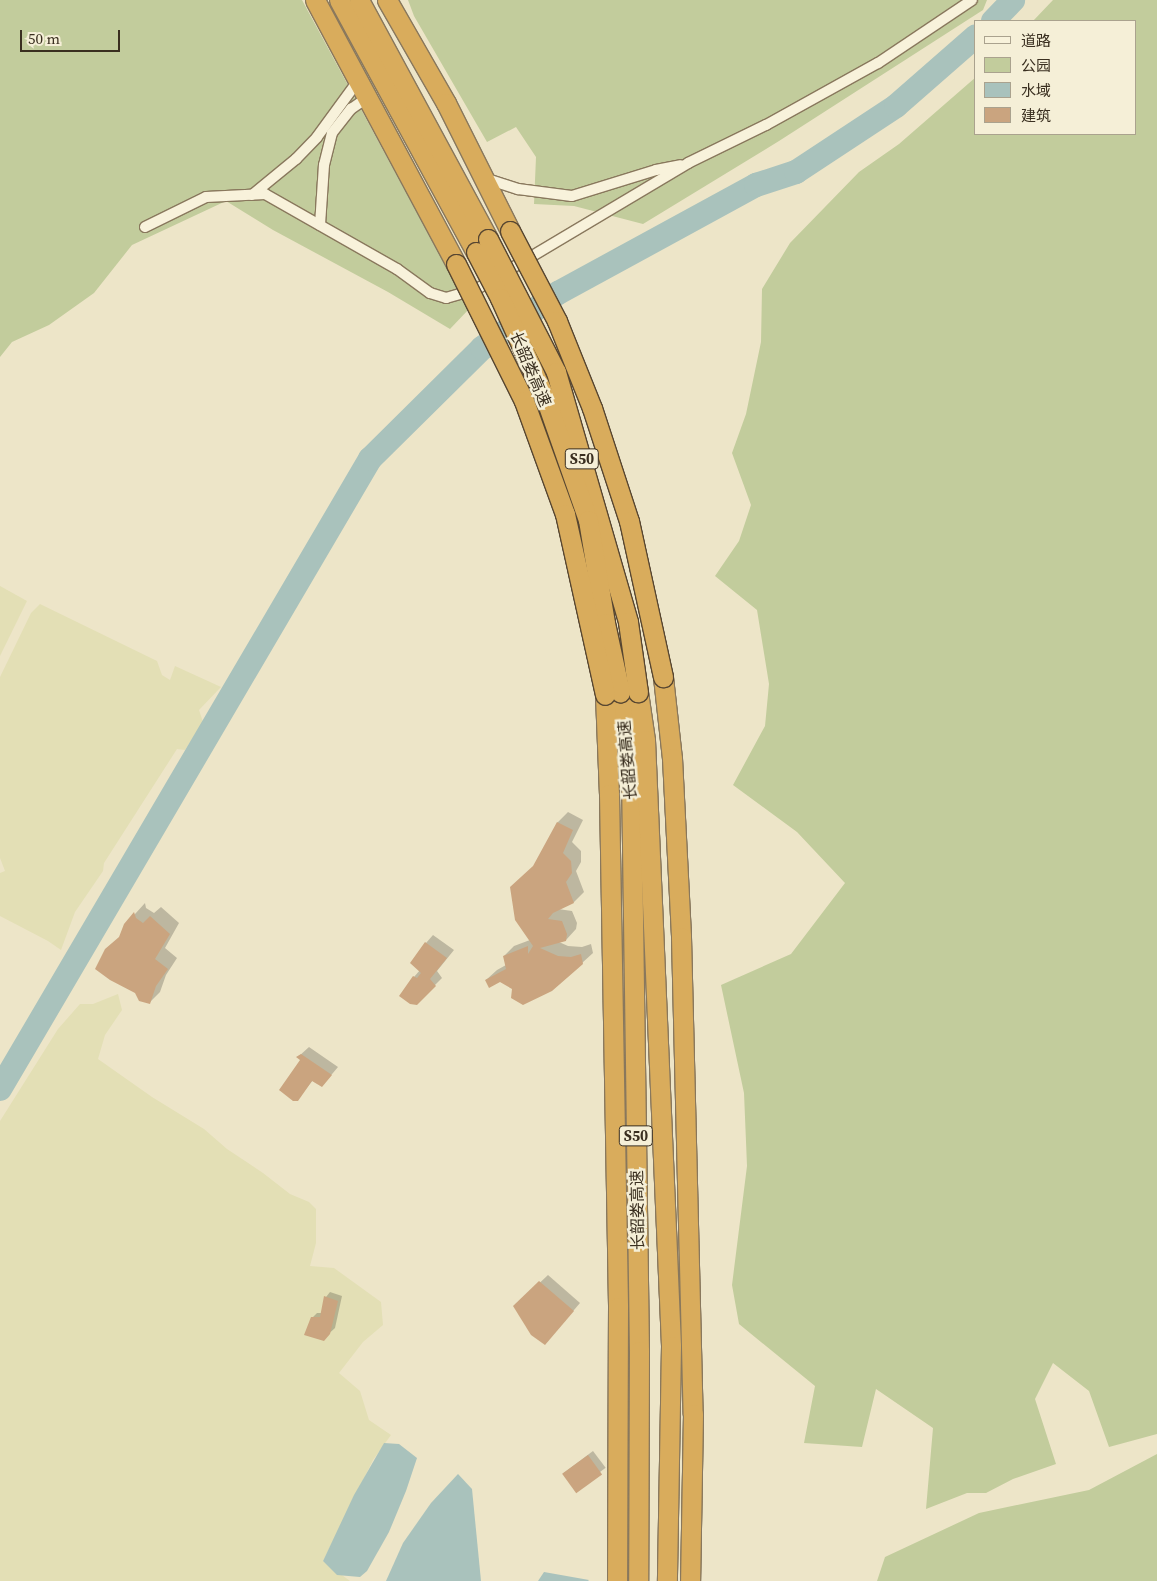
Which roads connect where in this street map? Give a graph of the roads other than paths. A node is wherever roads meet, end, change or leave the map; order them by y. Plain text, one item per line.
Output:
1 (315, 0) edge
2 (339, 0) edge
3 (360, 0) edge
4 (387, 0) edge
5 (972, 0) edge
6 (363, 89) junction
7 (688, 163) junction
8 (483, 178) junction
9 (252, 195) junction
10 (320, 225) junction
11 (145, 228) dead end
12 (482, 245) junction
13 (621, 693) junction
14 (617, 1581) edge
15 (638, 1581) edge
16 (667, 1581) edge
17 (690, 1581) edge

1 - 6 highway
2 - 12 highway, 长韶娄高速 / S50
3 - 12 highway, 长韶娄高速 / S50
4 - 8 highway
5 - 7 street
6 - 9 street
6 - 10 street
6 - 13 highway, bridge
7 - 8 street
7 - 10 street
8 - 17 highway, bridge
9 - 10 street
9 - 11 street
12 - 13 highway, 长韶娄高速 / S50, bridge
13 - 14 highway
13 - 15 highway, 长韶娄高速 / S50
13 - 16 highway, 长韶娄高速 / S50

